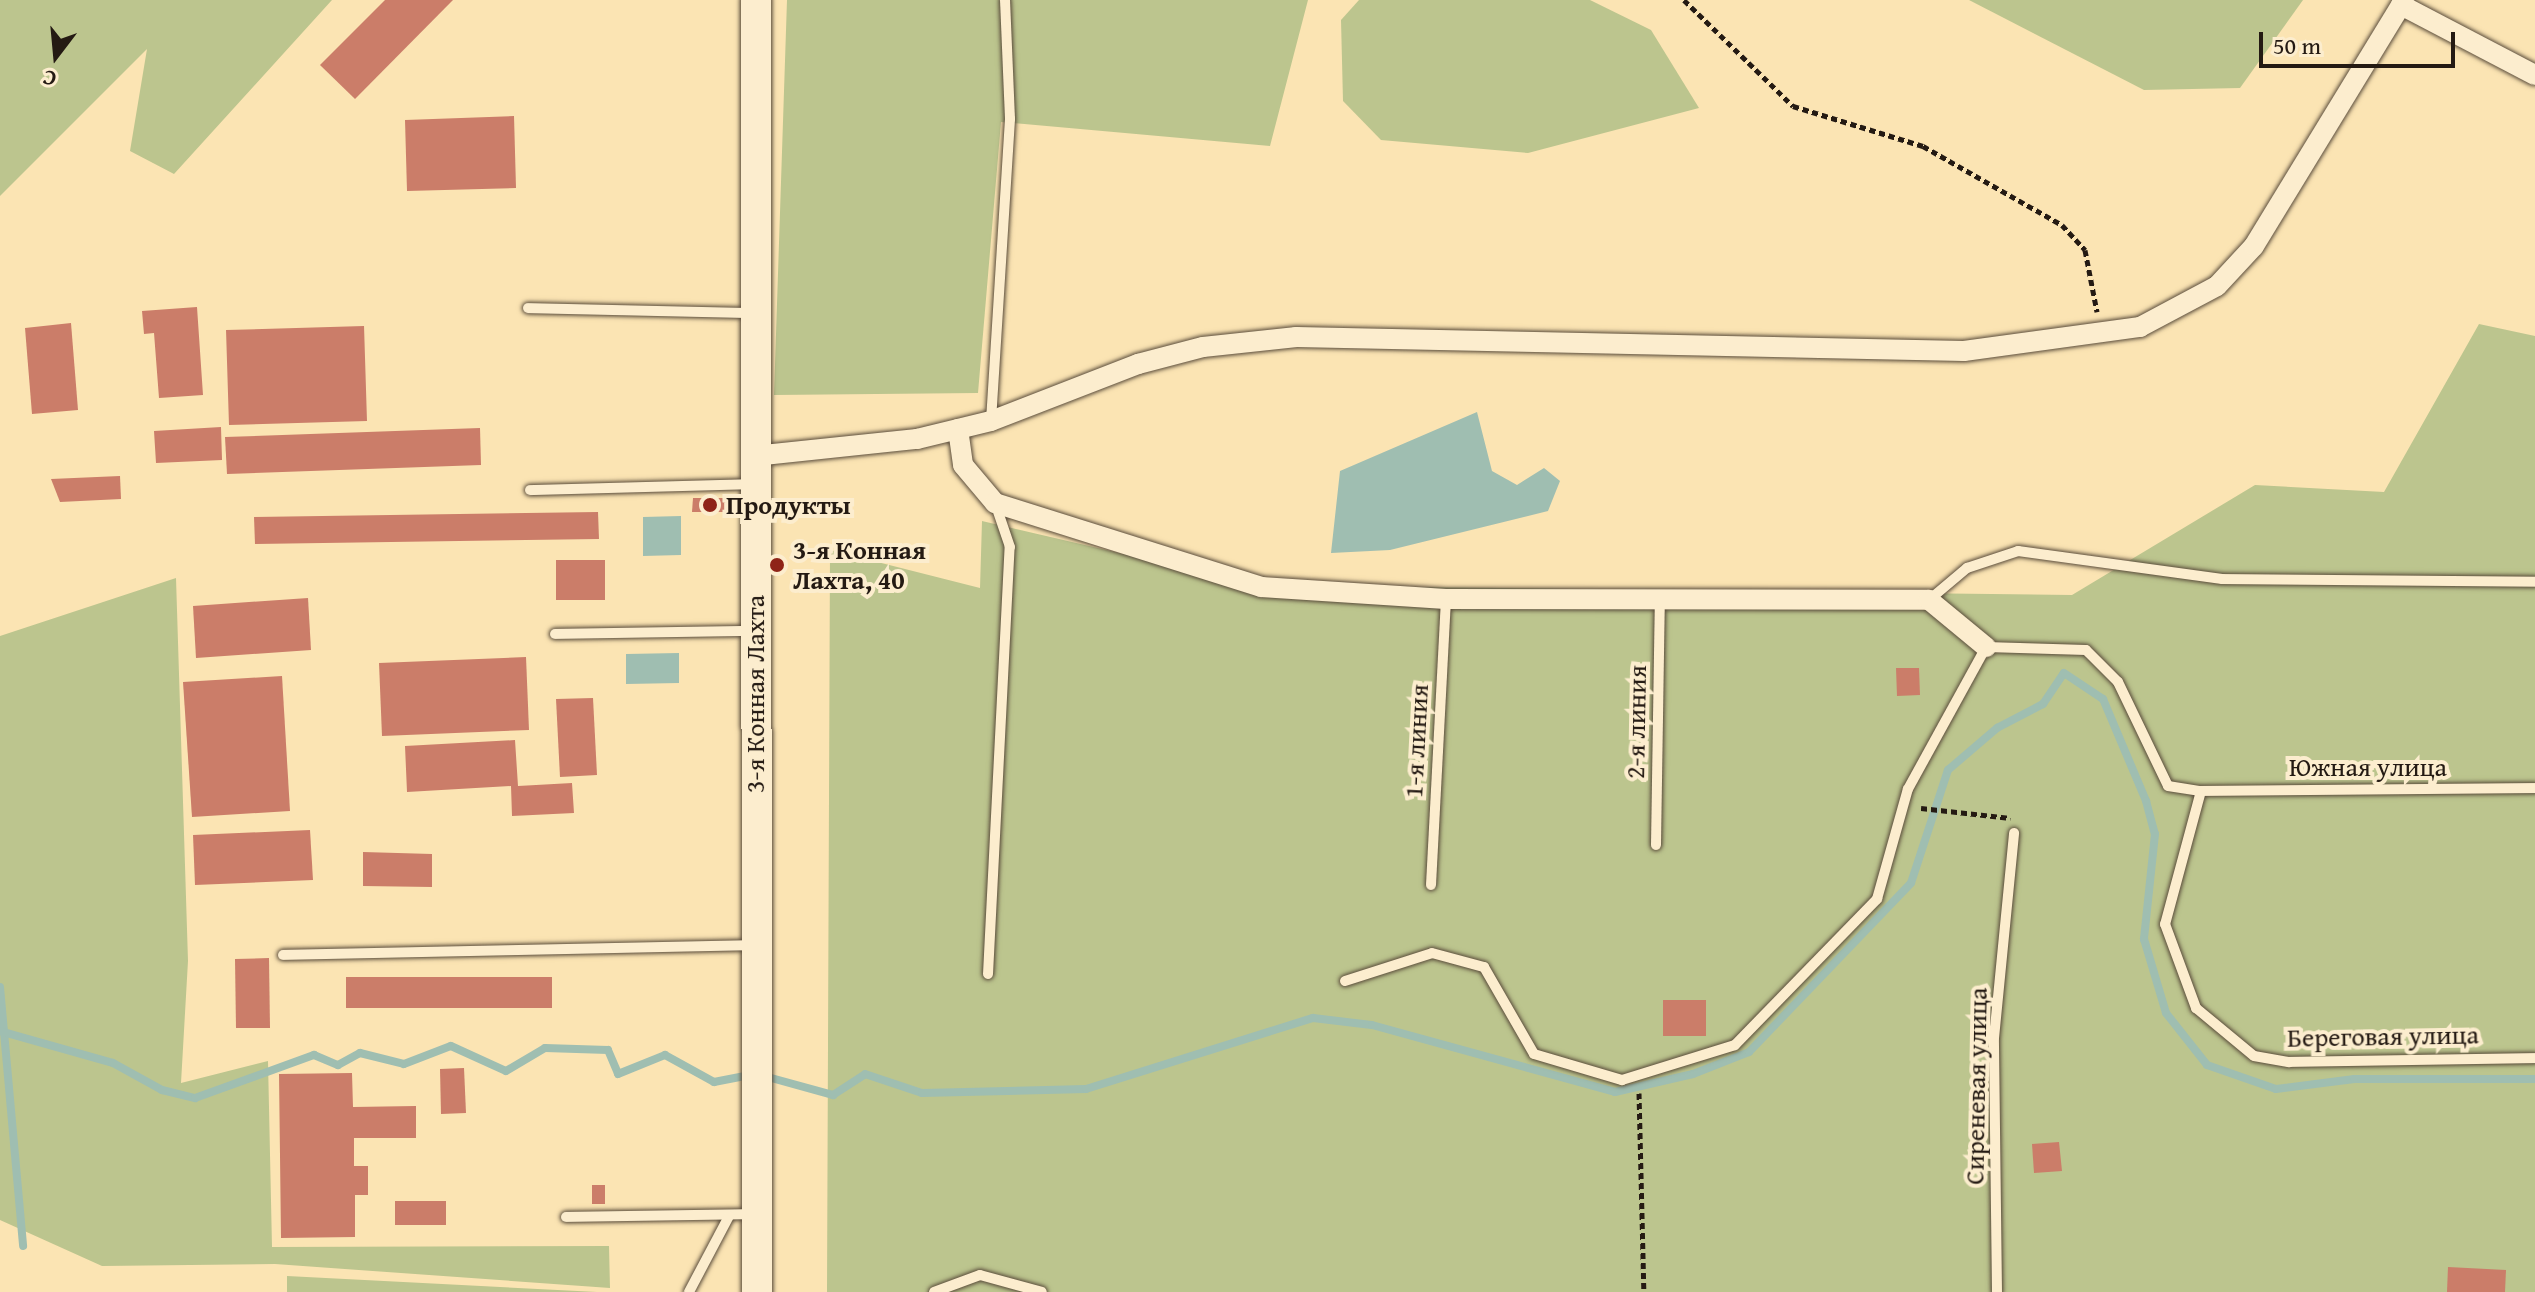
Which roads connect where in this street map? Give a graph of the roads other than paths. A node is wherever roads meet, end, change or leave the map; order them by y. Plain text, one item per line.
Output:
1 (756, 0) edge
2 (1005, 0) edge
3 (2402, 2) edge
4 (2535, 75) edge
5 (528, 308) dead end
6 (755, 313) junction
7 (991, 421) junction
8 (958, 429) junction
9 (754, 470) junction
10 (530, 490) dead end
11 (995, 503) junction
12 (2535, 582) edge
13 (1446, 599) junction
14 (1660, 599) junction
15 (1929, 600) junction
16 (754, 631) junction
17 (555, 634) dead end
18 (1986, 647) junction
19 (2535, 788) edge
20 (2201, 791) junction
21 (2014, 833) road end
22 (1656, 845) dead end
23 (1431, 885) dead end
24 (756, 945) junction
25 (283, 955) dead end
26 (988, 974) dead end
27 (1345, 981) dead end
28 (2535, 1058) edge
29 (743, 1215) junction
30 (566, 1217) dead end
31 (689, 1292) edge
32 (757, 1292) edge
33 (934, 1292) edge
34 (1042, 1292) edge
35 (1997, 1292) edge

1 - 6 main road, 3-я Конная Лахта
2 - 7 lane
3 - 4 street
3 - 7 street
5 - 6 lane
6 - 9 main road, 3-я Конная Лахта
7 - 8 street
8 - 9 street
8 - 11 street
9 - 10 lane
9 - 16 main road, 3-я Конная Лахта
11 - 13 street
11 - 26 lane
12 - 15 lane
13 - 14 street
13 - 23 lane, 1-я линия
14 - 15 street
14 - 22 lane, 2-я линия
15 - 18 street
16 - 17 lane
16 - 24 main road, 3-я Конная Лахта
18 - 20 lane
18 - 27 lane
19 - 20 lane, Южная улица
20 - 28 lane, Береговая улица
21 - 35 lane, Сиреневая улица
24 - 25 lane
24 - 29 main road, 3-я Конная Лахта
29 - 30 lane
29 - 31 lane
29 - 32 main road, 3-я Конная Лахта
33 - 34 lane

